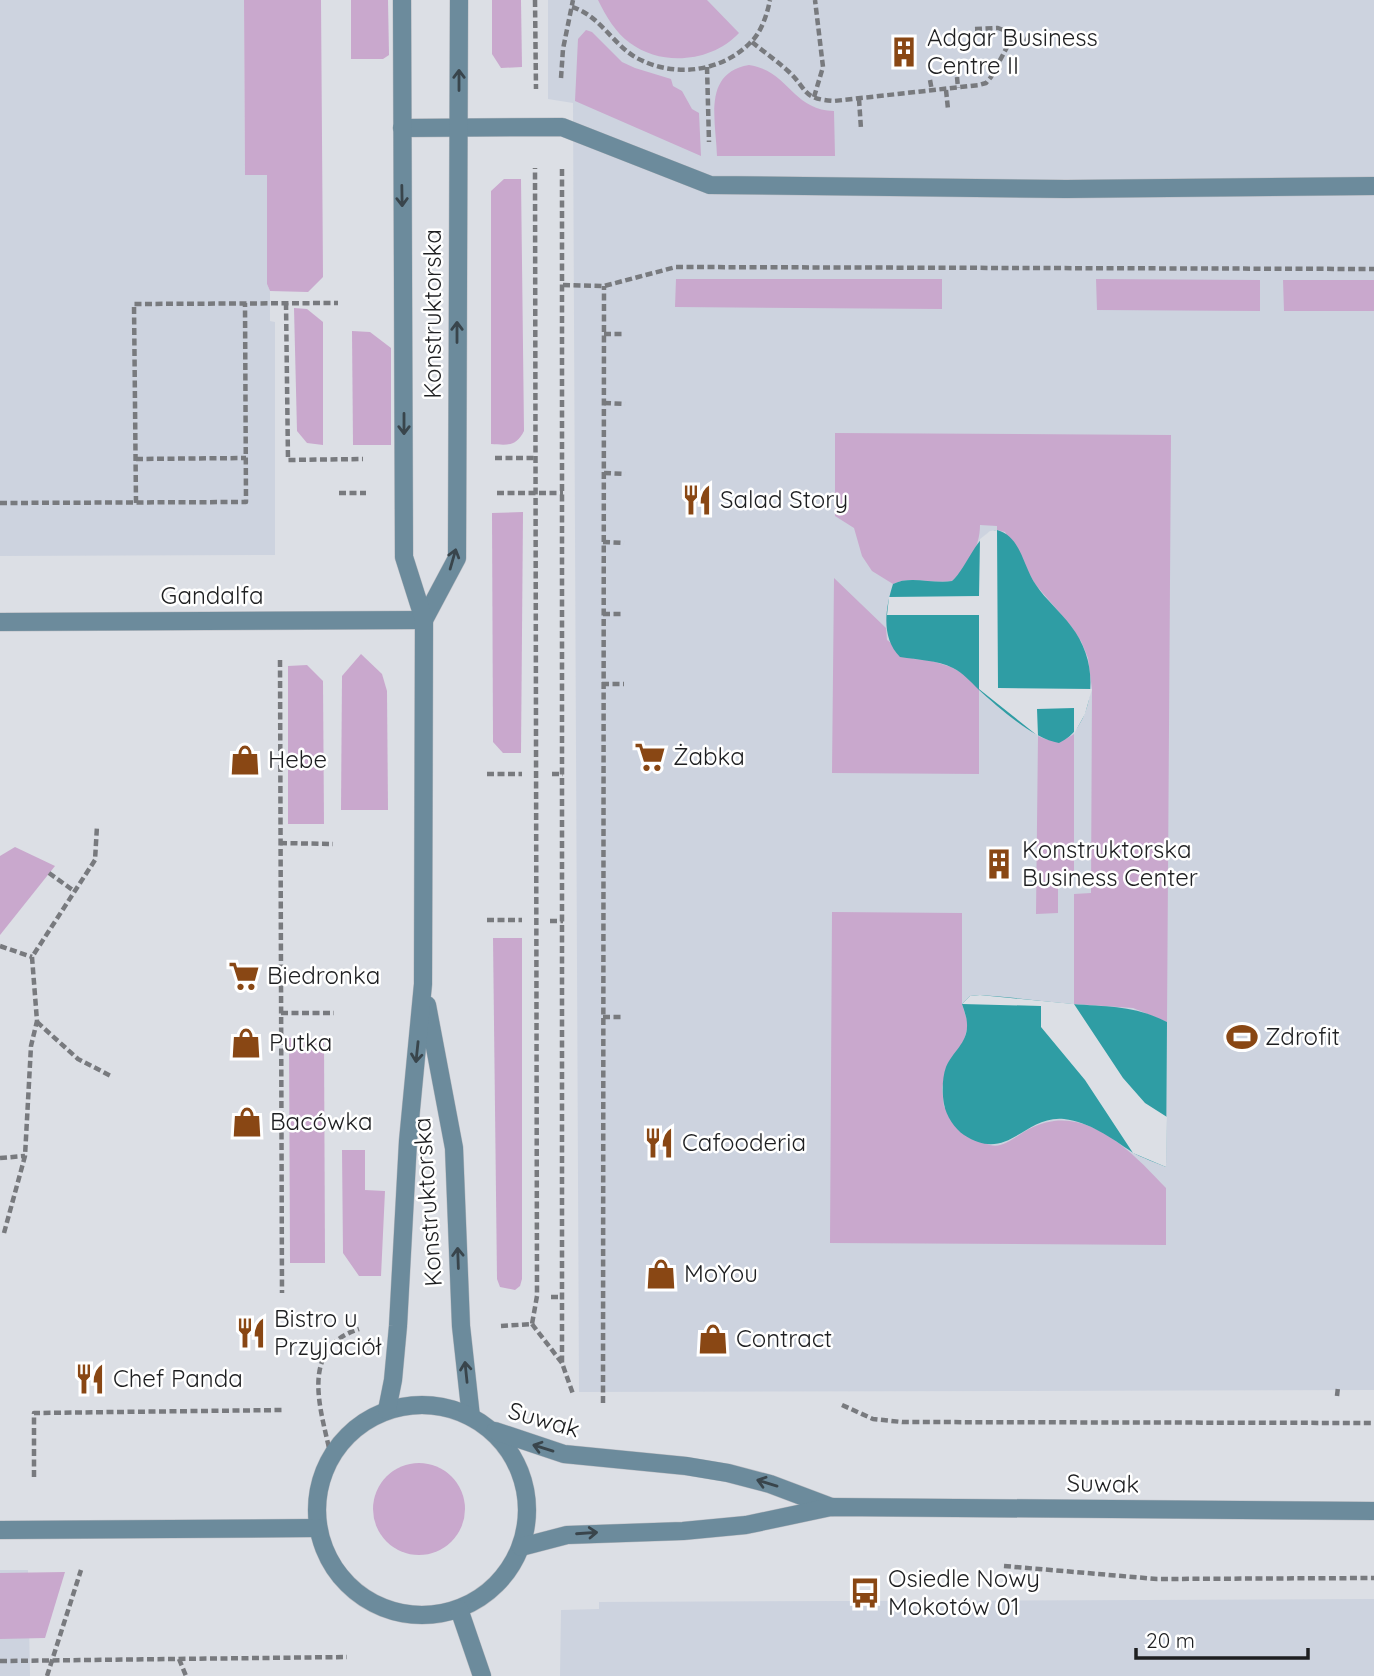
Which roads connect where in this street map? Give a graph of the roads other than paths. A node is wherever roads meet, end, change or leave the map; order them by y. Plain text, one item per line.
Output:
1 (402, 0) edge
2 (459, 0) edge
3 (402, 128) junction
4 (459, 128) junction
5 (1374, 186) edge
6 (424, 620) junction
7 (0, 622) edge
8 (423, 984) junction
9 (387, 1410) junction
10 (471, 1417) junction
11 (490, 1430) junction
12 (831, 1507) junction
13 (1374, 1511) edge
14 (317, 1528) junction
15 (0, 1530) edge
16 (521, 1547) junction
17 (459, 1609) junction
18 (482, 1676) edge

1 - 3 street, Konstruktorska
4 -> 2 street, Konstruktorska
3 - 4 street
3 -> 6 street, Konstruktorska
4 - 5 street
6 -> 4 street, Konstruktorska
6 - 7 street, Gandalfa
6 - 8 street, Konstruktorska
8 -> 9 street, Konstruktorska
10 -> 8 street, Konstruktorska
9 - 10 street
9 - 14 street
10 - 11 street
12 -> 11 street, Suwak
11 - 16 street
12 - 13 street, Suwak
16 -> 12 street, Suwak
14 - 15 street
14 - 17 street
16 - 17 street
17 - 18 street

